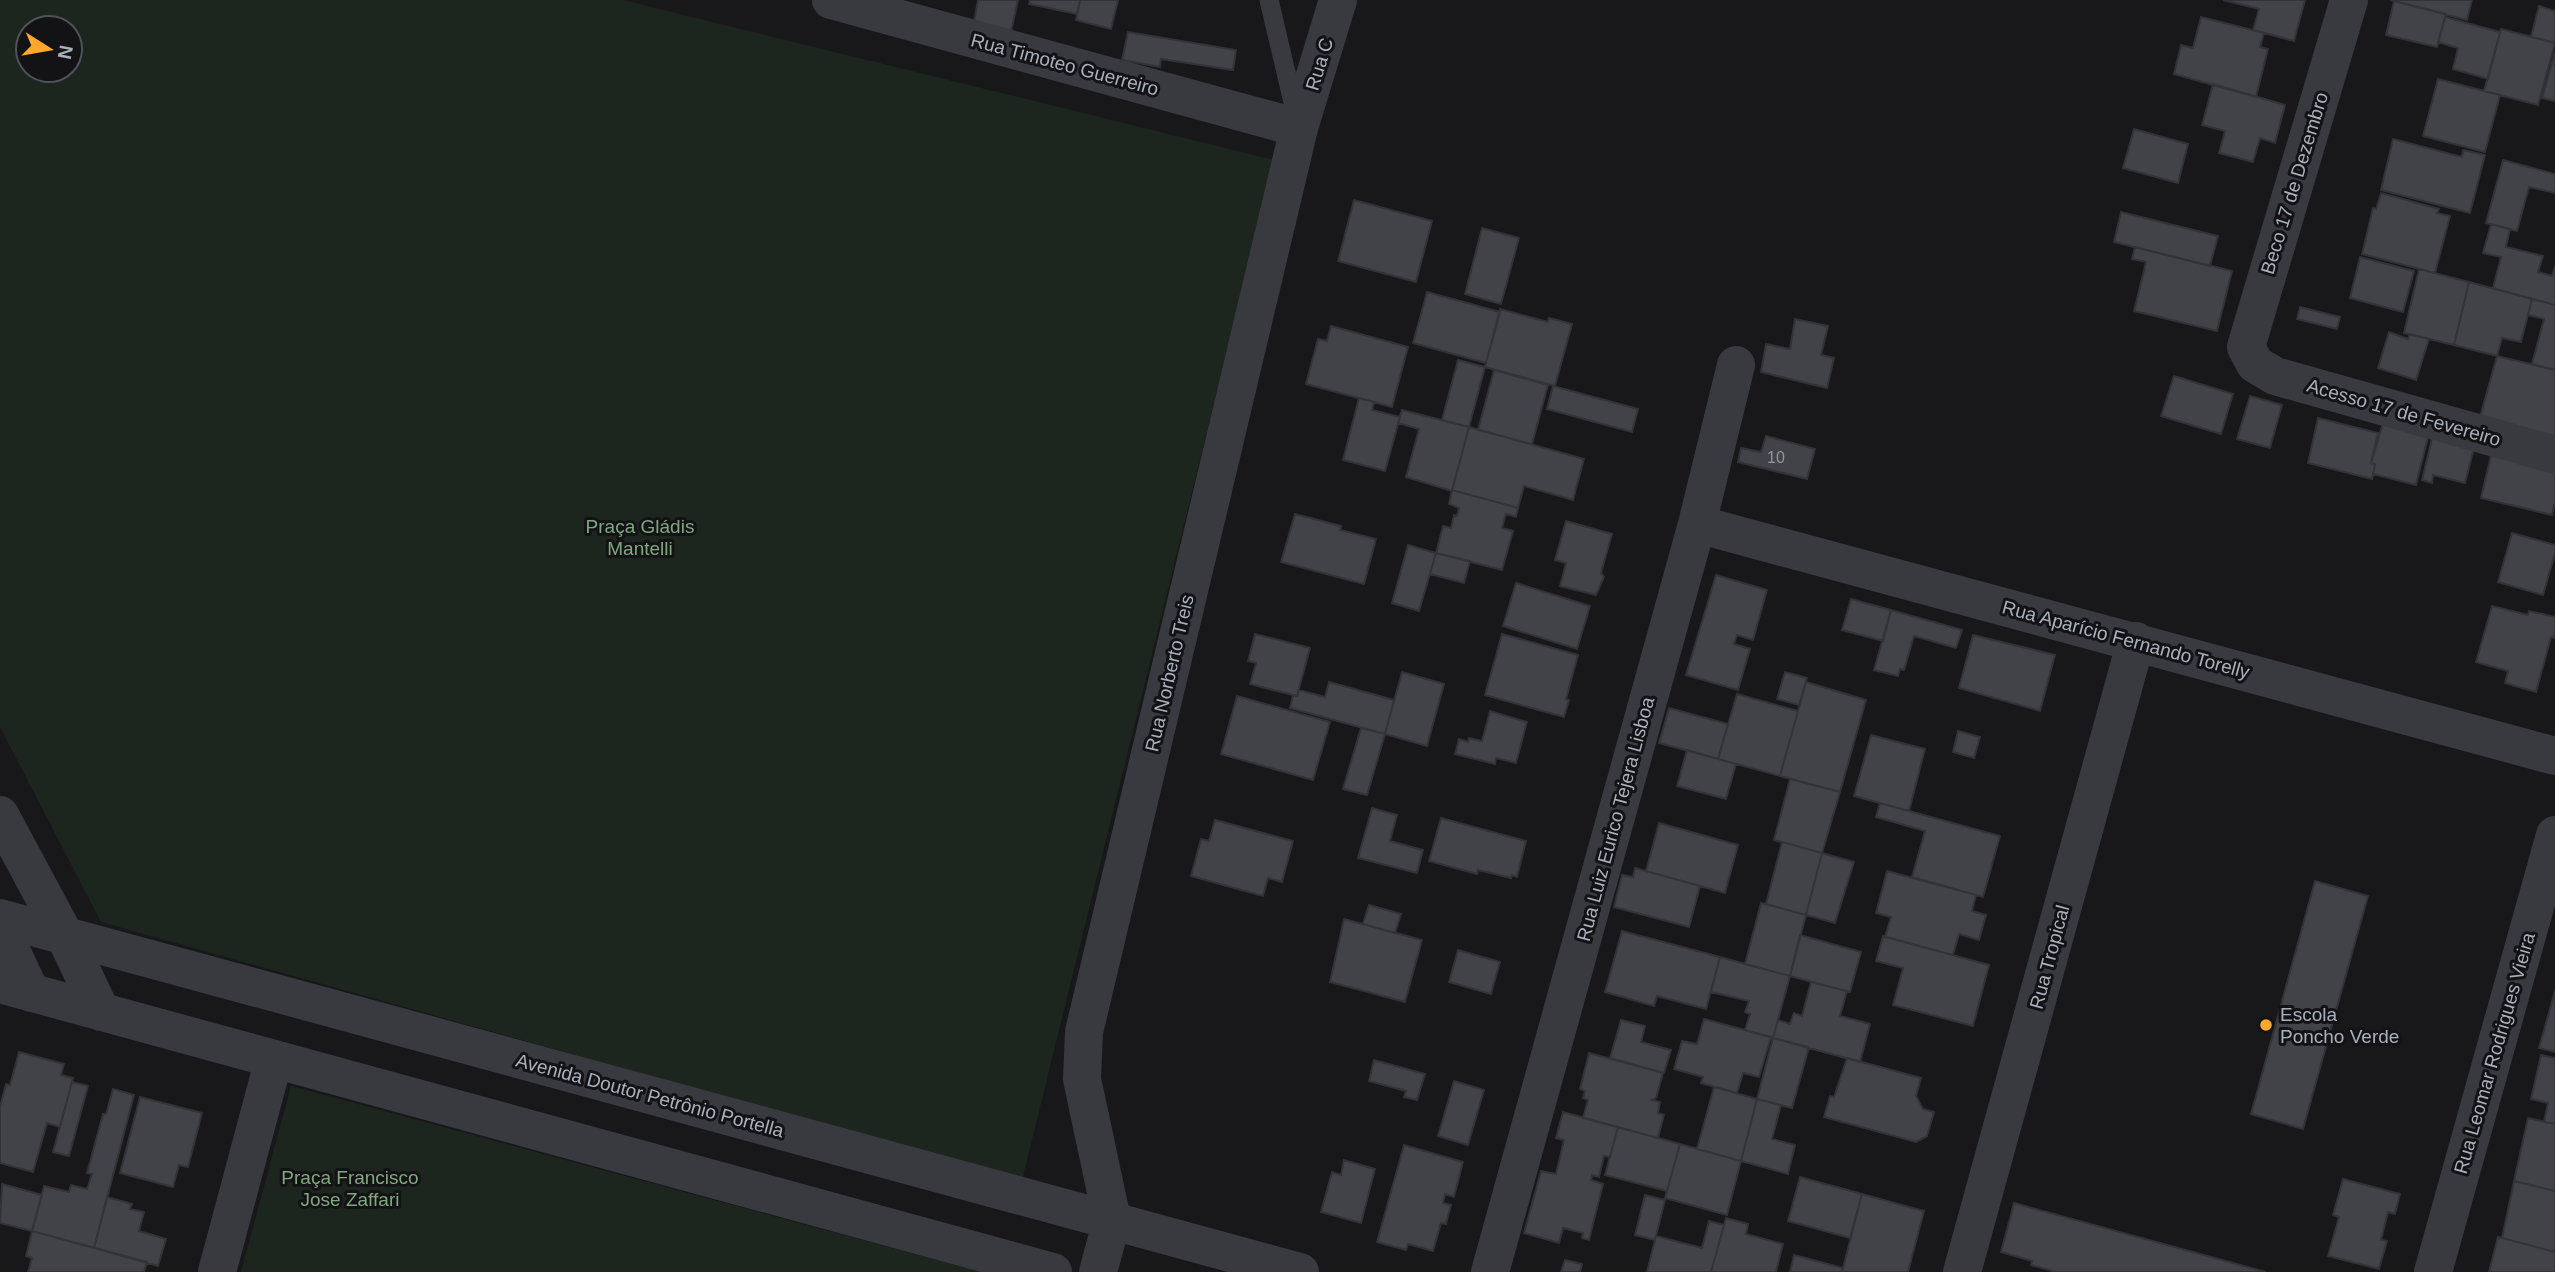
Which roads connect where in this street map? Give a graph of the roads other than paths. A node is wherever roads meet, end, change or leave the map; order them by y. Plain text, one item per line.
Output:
1 (831, 0) edge
2 (1269, 0) edge
3 (1338, 0) edge
4 (2349, 0) edge
5 (1299, 128) junction
6 (2255, 364) joint
7 (1736, 365) dead end
8 (2555, 455) edge
9 (1697, 524) junction
10 (2136, 641) junction
11 (2555, 756) edge
12 (0, 814) edge
13 (2555, 835) edge
14 (0, 918) edge
15 (0, 927) edge
16 (65, 936) junction
17 (15, 988) edge
18 (101, 1012) junction
19 (274, 1059) junction
20 (1112, 1220) junction
21 (217, 1272) edge
22 (1053, 1272) edge
23 (1098, 1272) edge
24 (1300, 1272) edge
25 (1490, 1272) edge
26 (1962, 1272) edge
27 (2433, 1272) edge

1 - 5 street, Rua Timoteo Guerreiro
2 - 5 lane
3 - 5 street, Rua C
4 - 6 street, Beco 17 de Dezembro
5 - 20 street, Rua Norberto Treis
6 - 8 street, Acesso 17 de Fevereiro
7 - 9 street, Rua Luiz Eurico Tejera Lisboa
9 - 10 street, Rua Aparício Fernando Torelly
9 - 25 street, Rua Luiz Eurico Tejera Lisboa
10 - 11 street, Rua Aparício Fernando Torelly
10 - 26 street, Rua Tropical
12 - 16 street
13 - 27 street, Rua Leomar Rodrigues Vieira
14 - 16 street, Avenida Doutor Petrônio Portella
15 - 17 street
16 - 18 street
16 - 20 street, Avenida Doutor Petrônio Portella
17 - 18 street
18 - 19 street
19 - 21 street
19 - 22 street
20 - 23 street
20 - 24 street, Avenida Doutor Petrônio Portella

